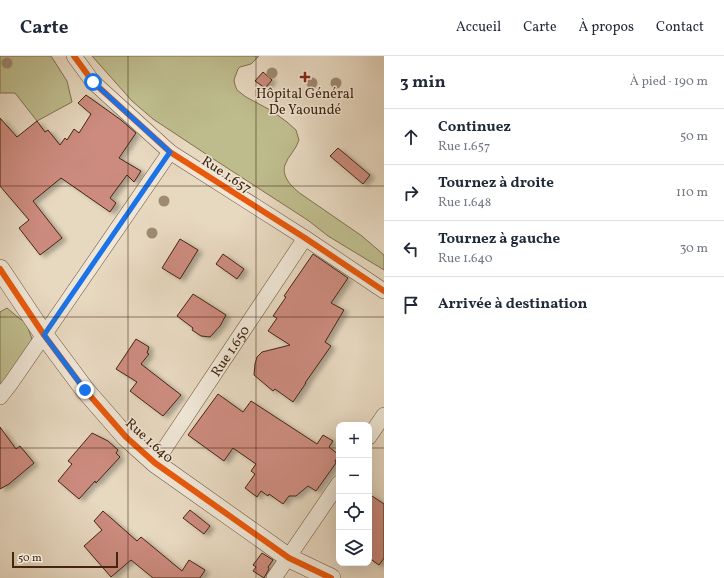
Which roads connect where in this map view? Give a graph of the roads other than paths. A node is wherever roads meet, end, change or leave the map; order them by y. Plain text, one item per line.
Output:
1 (74, 56) edge
2 (170, 152) junction
3 (305, 238) junction
4 (0, 269) edge
5 (384, 291) edge
6 (44, 335) junction
7 (0, 397) edge
8 (384, 415) edge
9 (372, 433) edge
10 (155, 464) junction
11 (336, 488) edge
12 (289, 558) junction
13 (274, 578) edge
14 (331, 578) edge

1 - 2 street, Rue 1.657
2 - 3 street, Rue 1.657
2 - 6 street
3 - 5 street, Rue 1.657
3 - 10 street, Rue 1.650
4 - 6 street, Rue 1.640
6 - 7 street
6 - 10 street, Rue 1.640
8 - 9 street
10 - 12 street, Rue 1.640
11 - 12 street
12 - 13 street
12 - 14 street, Rue 1.640

